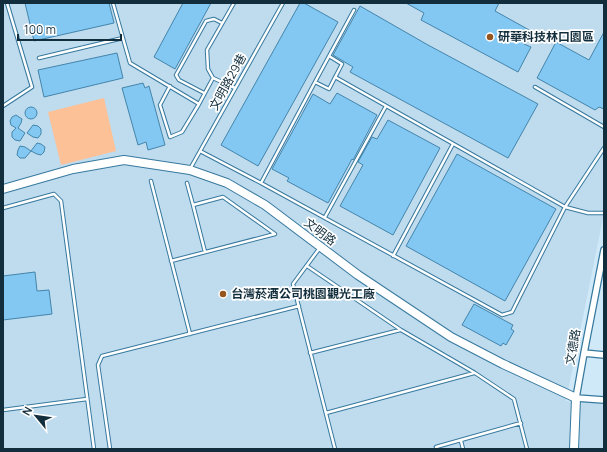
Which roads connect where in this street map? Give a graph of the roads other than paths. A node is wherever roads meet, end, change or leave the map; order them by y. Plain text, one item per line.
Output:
1 (7, 3) edge
2 (113, 3) edge
3 (234, 3) edge
4 (283, 3) edge
5 (354, 10) dead end
6 (222, 23) junction
7 (123, 38) junction
8 (329, 56) junction
9 (39, 58) dead end
10 (335, 77) junction
11 (213, 78) junction
12 (315, 82) junction
13 (170, 86) junction
14 (535, 87) dead end
15 (235, 88) junction
16 (204, 93) junction
17 (199, 104) junction
18 (3, 106) edge
19 (386, 106) junction
20 (604, 127) edge
21 (453, 144) junction
22 (604, 148) edge
23 (200, 151) junction
24 (190, 170) junction
25 (151, 181) dead end
26 (261, 183) junction
27 (187, 184) dead end
28 (3, 189) edge
29 (193, 205) junction
30 (565, 207) junction
31 (3, 208) edge
32 (604, 213) edge
33 (325, 217) junction
34 (321, 247) junction
35 (604, 250) edge
36 (205, 252) junction
37 (393, 256) junction
38 (171, 262) junction
39 (307, 266) junction
40 (602, 272) edge
41 (299, 306) junction
42 (400, 330) junction
43 (190, 334) junction
44 (310, 353) junction
45 (584, 353) junction
46 (604, 355) edge
47 (475, 373) junction
48 (87, 398) junction
49 (576, 398) junction
50 (604, 400) edge
51 (3, 410) edge
52 (326, 413) junction
53 (521, 423) junction
54 (461, 441) junction
55 (94, 449) edge
56 (110, 449) edge
57 (335, 449) edge
58 (437, 449) edge
59 (463, 449) edge
60 (528, 449) edge
61 (574, 449) edge

1 - 18 lane
2 - 7 lane
3 - 6 lane
4 - 15 lane, 文明路29巷
5 - 8 lane
6 - 11 lane
6 - 16 lane
7 - 9 lane
7 - 13 lane
8 - 10 lane
8 - 12 lane
10 - 12 lane
10 - 19 lane
11 - 15 lane
11 - 16 lane
12 - 26 lane
13 - 17 lane
13 - 17 lane
14 - 20 lane
15 - 23 lane, 文明路29巷
16 - 17 lane
19 - 21 lane
19 - 33 lane
21 - 30 lane
21 - 37 lane
22 - 30 lane
23 - 24 lane, 文明路29巷
23 - 26 lane
24 - 28 street, 文明路
24 - 34 street, 文明路
25 - 38 lane
26 - 33 lane
27 - 29 lane
29 - 36 lane
29 - 36 lane
30 - 32 lane
30 - 37 lane
31 - 48 lane
33 - 37 lane
34 - 39 lane
34 - 49 street, 文明路
35 - 40 street, 文德路
36 - 38 lane
38 - 43 lane
39 - 41 lane
39 - 42 lane
40 - 45 street, 文德路
41 - 43 lane
41 - 44 lane
42 - 44 lane
42 - 47 lane
43 - 56 lane
44 - 52 lane
45 - 46 street
45 - 49 street, 文德路
47 - 52 lane
47 - 53 lane
48 - 51 lane
48 - 55 lane
49 - 50 street, 文明路
49 - 61 street, 文德路
52 - 57 lane
53 - 54 lane
53 - 60 lane
54 - 58 lane
54 - 59 lane

